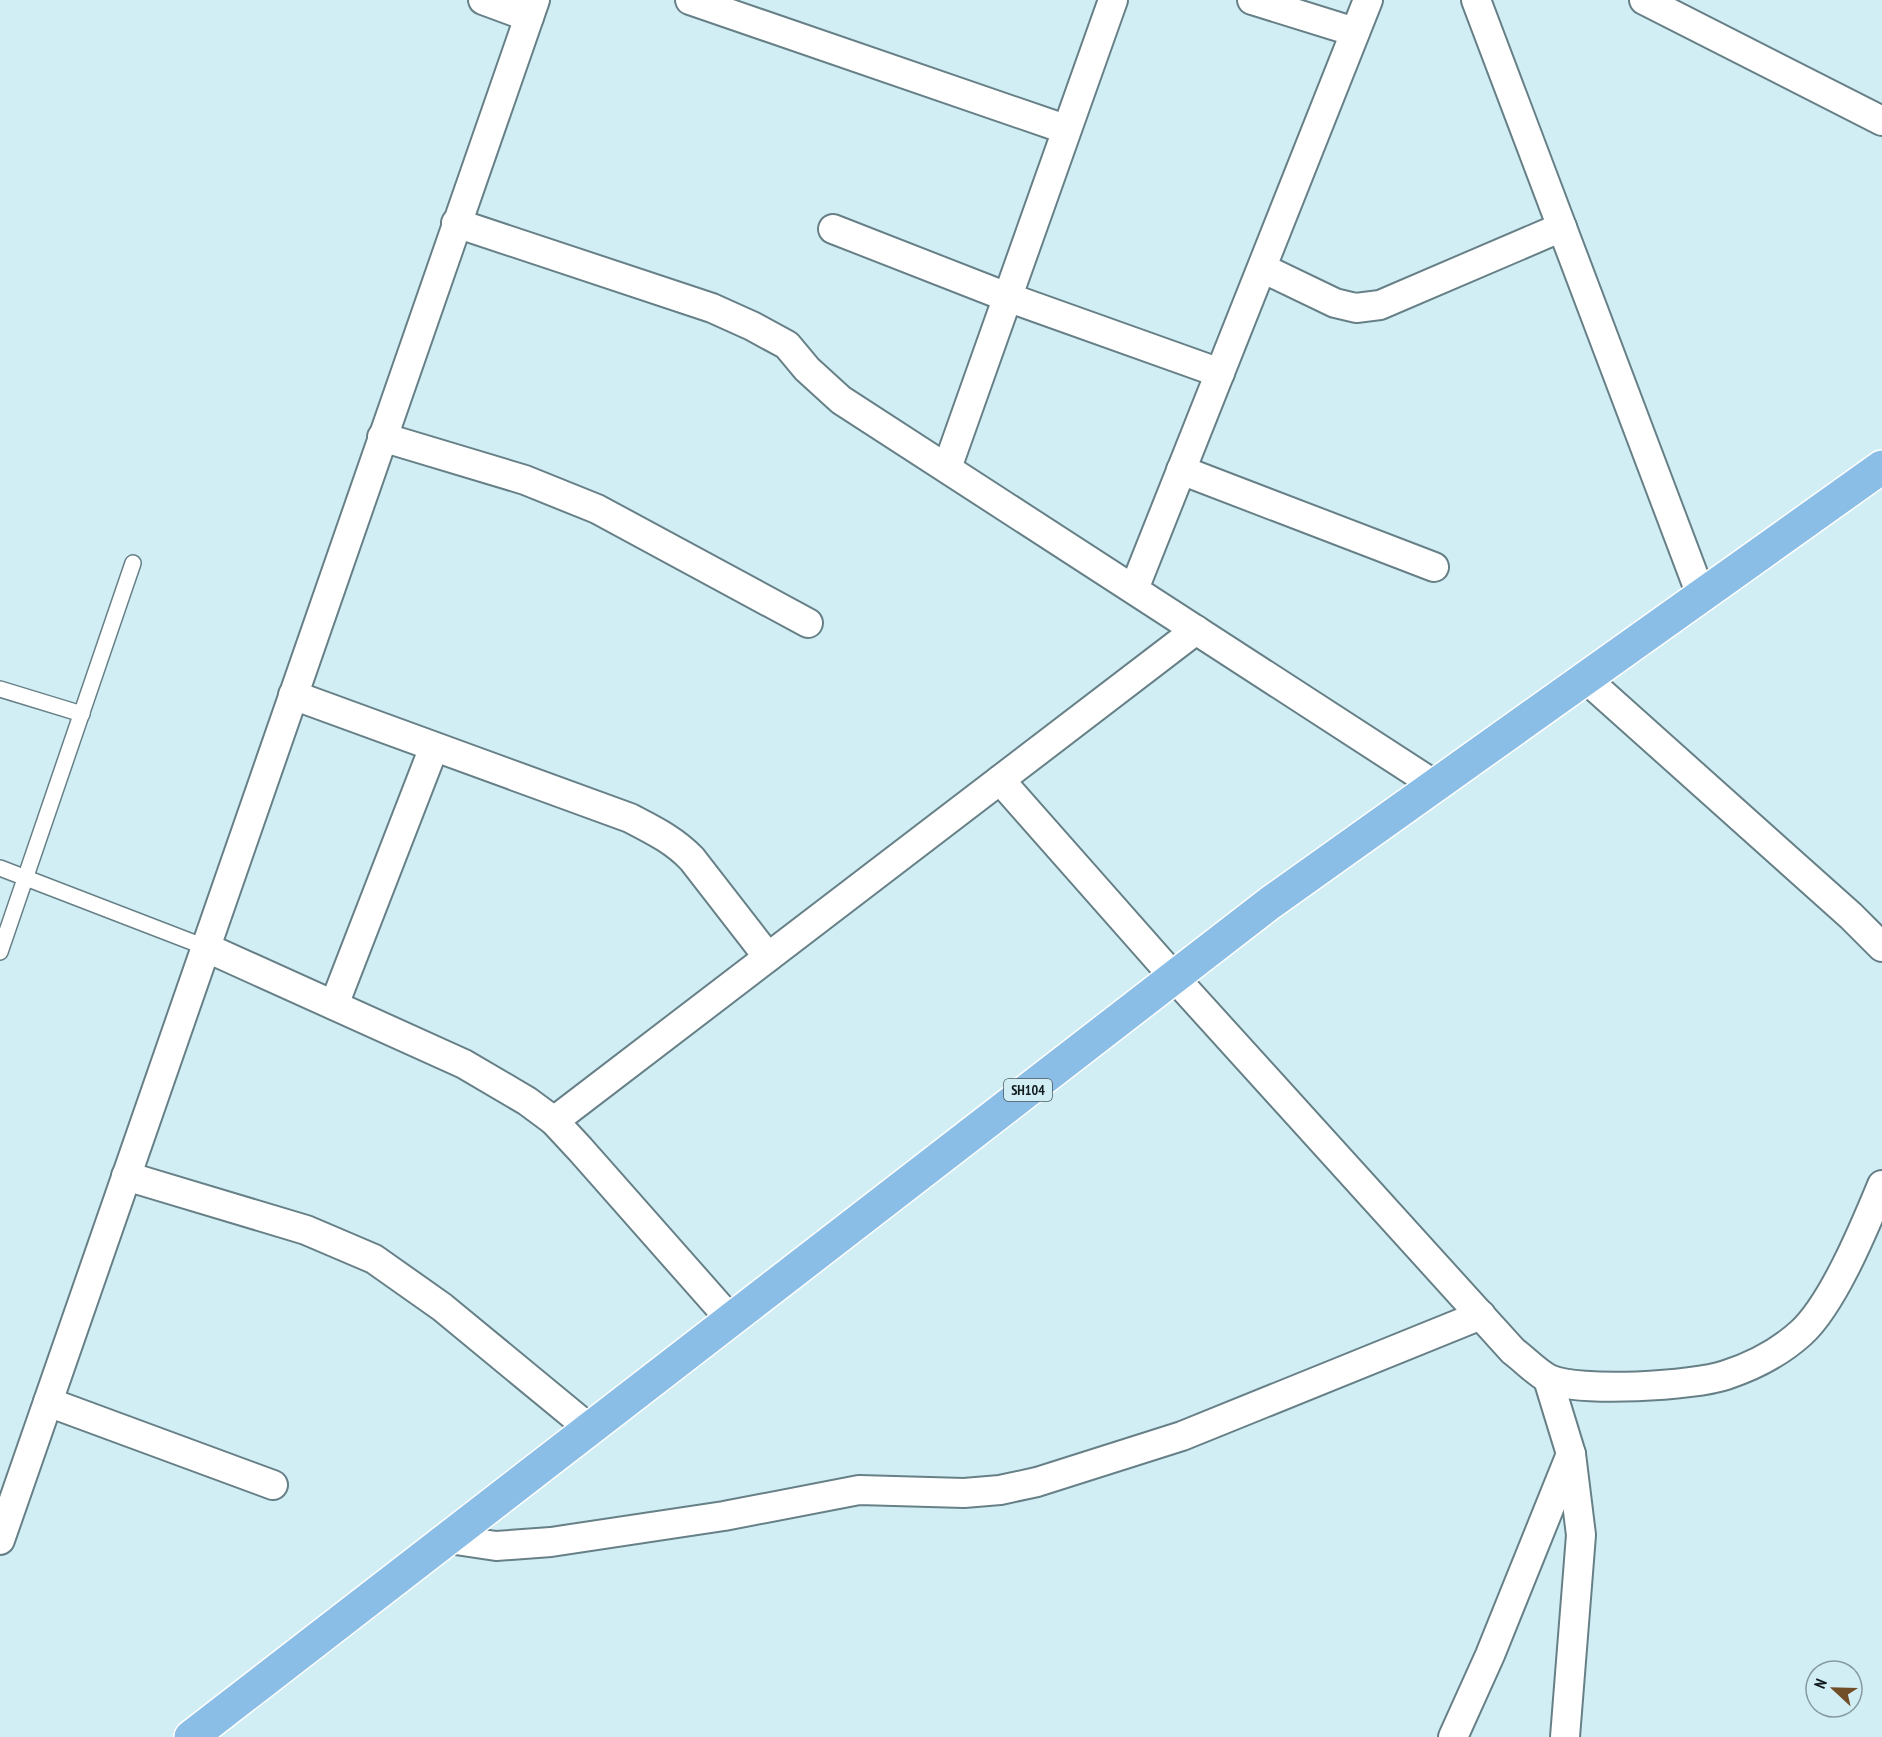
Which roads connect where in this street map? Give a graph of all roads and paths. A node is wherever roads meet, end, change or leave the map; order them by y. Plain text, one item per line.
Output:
1 (483, 0) edge
2 (690, 0) edge
3 (1113, 0) edge
4 (1252, 0) edge
5 (1368, 0) edge
6 (1476, 0) edge
7 (1644, 0) edge
8 (532, 8) edge
9 (1356, 32) junction
10 (1882, 121) edge
11 (1065, 129) junction
12 (456, 223) junction
13 (1562, 227) junction
14 (833, 229) dead end
15 (1262, 268) junction
16 (1006, 297) junction
17 (1220, 373) junction
18 (382, 437) junction
19 (1882, 466) edge
20 (946, 468) junction
21 (1181, 470) junction
22 (133, 563) dead end
23 (1434, 567) dead end
24 (1134, 589) junction
25 (1701, 595) junction
26 (808, 623) dead end
27 (1196, 630) junction
28 (1586, 678) junction
29 (0, 689) edge
30 (292, 695) junction
31 (82, 714) junction
32 (434, 747) junction
33 (1000, 780) junction
34 (1435, 785) junction
35 (0, 867) edge
36 (27, 877) junction
37 (205, 947) junction
38 (1882, 947) edge
39 (0, 952) edge
40 (768, 957) junction
41 (1174, 977) junction
42 (334, 1005) junction
43 (554, 1121) junction
44 (126, 1176) junction
45 (1882, 1185) edge
46 (1871, 1239) edge
47 (1481, 1315) junction
48 (731, 1320) junction
49 (1548, 1378) junction
50 (48, 1402) junction
51 (590, 1429) junction
52 (1571, 1454) junction
53 (273, 1485) dead end
54 (449, 1539) junction
55 (0, 1540) edge
56 (191, 1737) edge
57 (1453, 1737) edge
58 (1565, 1737) edge

1 - 8 street
2 - 11 street
3 - 11 street
4 - 9 street
5 - 9 street
6 - 13 street
7 - 10 street
8 - 12 street
9 - 15 street
11 - 16 street
12 - 18 street
12 - 20 street
13 - 15 street
13 - 25 street
14 - 16 street
15 - 17 street
16 - 17 street
16 - 20 street
17 - 21 street
18 - 26 street
18 - 30 street
19 - 25 main road, SH104
20 - 24 street
21 - 23 street
21 - 24 street
22 - 31 lane
24 - 27 street
25 - 28 main road, SH104
27 - 33 street
27 - 34 street
28 - 34 main road, SH104
28 - 38 street
29 - 31 lane
30 - 32 street
30 - 37 street
31 - 36 lane
32 - 40 street
32 - 42 street
33 - 40 street
33 - 41 street
34 - 41 main road, SH104
35 - 36 lane
36 - 37 lane
36 - 39 lane
37 - 42 street
37 - 44 street
40 - 43 street
41 - 47 street
41 - 48 main road, SH104
42 - 43 street
43 - 48 street
44 - 50 street
44 - 51 street
45 - 46 street
46 - 49 street
47 - 49 street
47 - 54 street
48 - 51 main road, SH104
49 - 52 street
50 - 53 street
50 - 55 street
51 - 54 main road, SH104
52 - 57 street
52 - 58 street
54 - 56 main road, SH104

